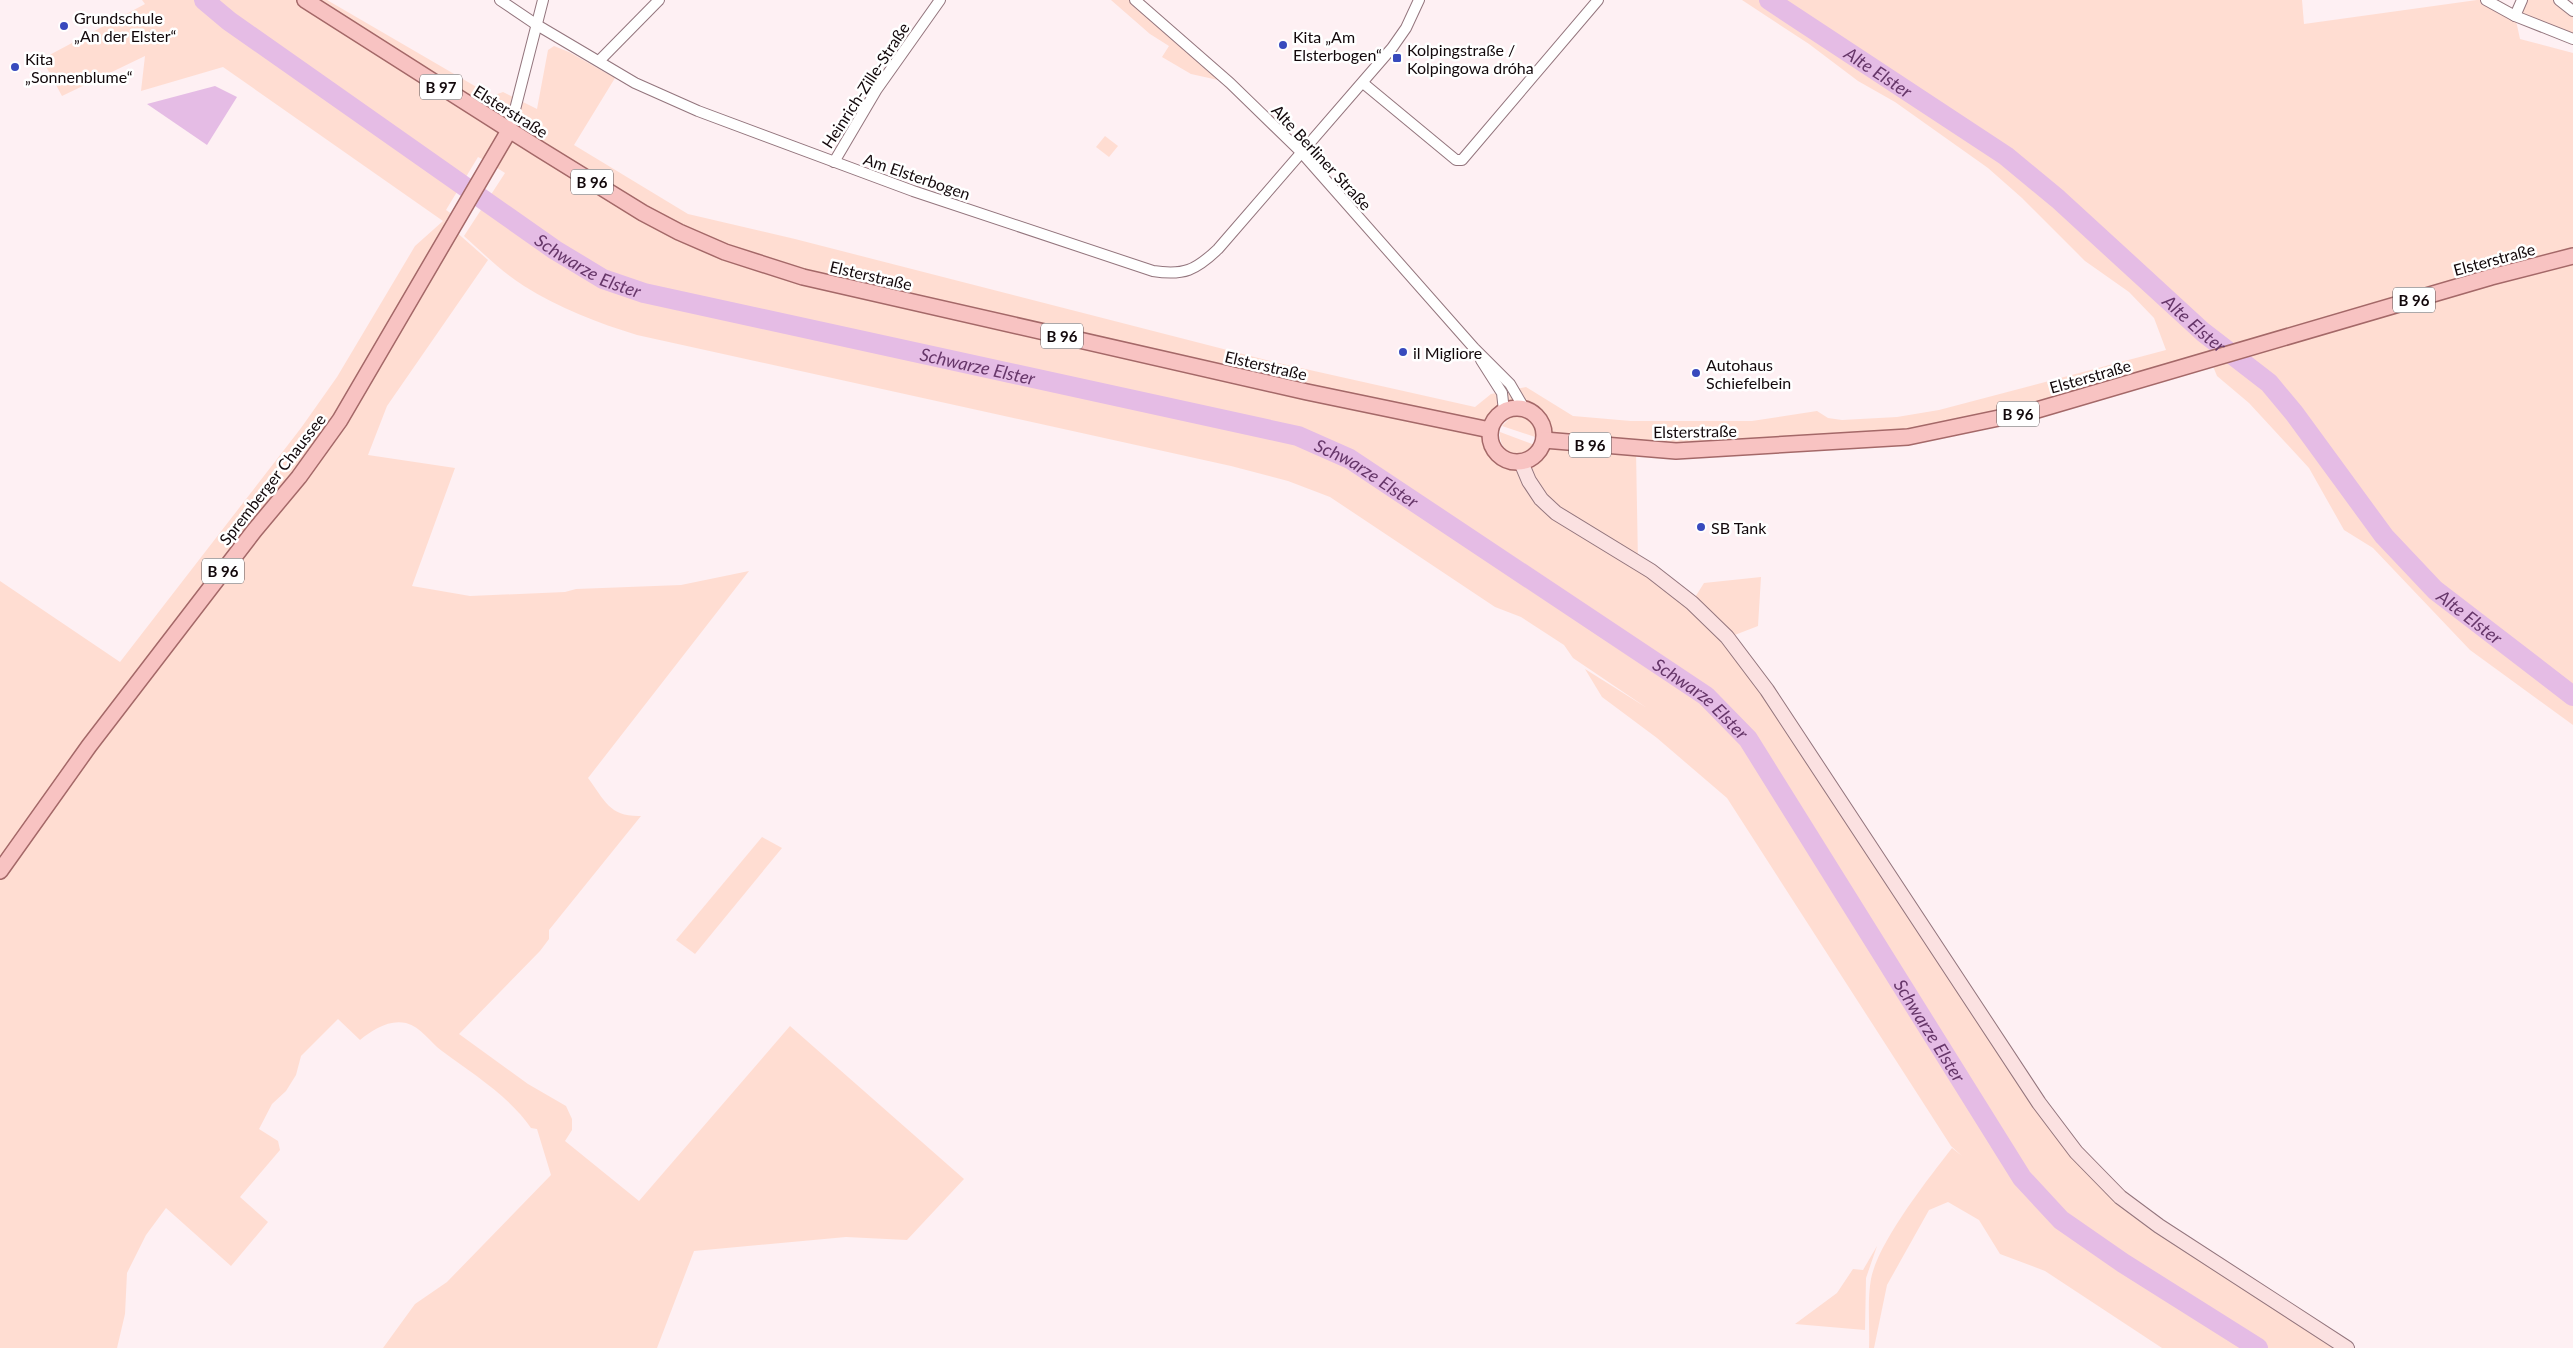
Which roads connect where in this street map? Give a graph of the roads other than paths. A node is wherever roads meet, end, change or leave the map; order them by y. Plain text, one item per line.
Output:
1 (305, 0) edge
2 (500, 0) edge
3 (543, 0) edge
4 (659, 0) edge
5 (940, 0) edge
6 (1134, 0) edge
7 (1419, 0) edge
8 (1598, 0) edge
9 (2486, 0) edge
10 (2522, 0) edge
11 (2560, 0) edge
12 (2573, 11) edge
13 (2515, 16) junction
14 (537, 25) junction
15 (2573, 39) edge
16 (599, 61) junction
17 (1363, 83) junction
18 (510, 130) junction
19 (1301, 152) junction
20 (834, 162) junction
21 (2573, 256) edge
22 (1474, 348) junction
23 (1524, 408) junction
24 (1504, 411) junction
25 (1490, 430) junction
26 (1544, 440) junction
27 (1521, 462) junction
28 (0, 871) edge
29 (2347, 1348) edge

1 - 18 main road, Elsterstraße / B 97
2 - 14 street, Am Elsterbogen
3 - 14 street
4 - 16 street
5 - 20 street, Heinrich-Zille-Straße
6 - 19 street, Alte Berliner Straße
7 - 17 street, Am Elsterbogen
8 - 17 street
9 - 13 street
10 - 13 street
11 - 12 street
13 - 15 street
14 - 16 street, Am Elsterbogen
14 - 18 street
16 - 20 street, Am Elsterbogen
17 - 19 street, Am Elsterbogen
18 - 25 main road, Elsterstraße / B 96
18 - 28 main road, Spremberger Chaussee / B 96
19 - 20 street, Am Elsterbogen
19 - 22 street, Alte Berliner Straße
21 - 26 main road, Elsterstraße / B 96
22 - 23 street, Alte Berliner Straße
22 - 24 street, Alte Berliner Straße
23 - 24 main road
23 - 26 main road
24 - 25 main road
25 - 27 main road
26 - 27 main road
27 - 29 main road

